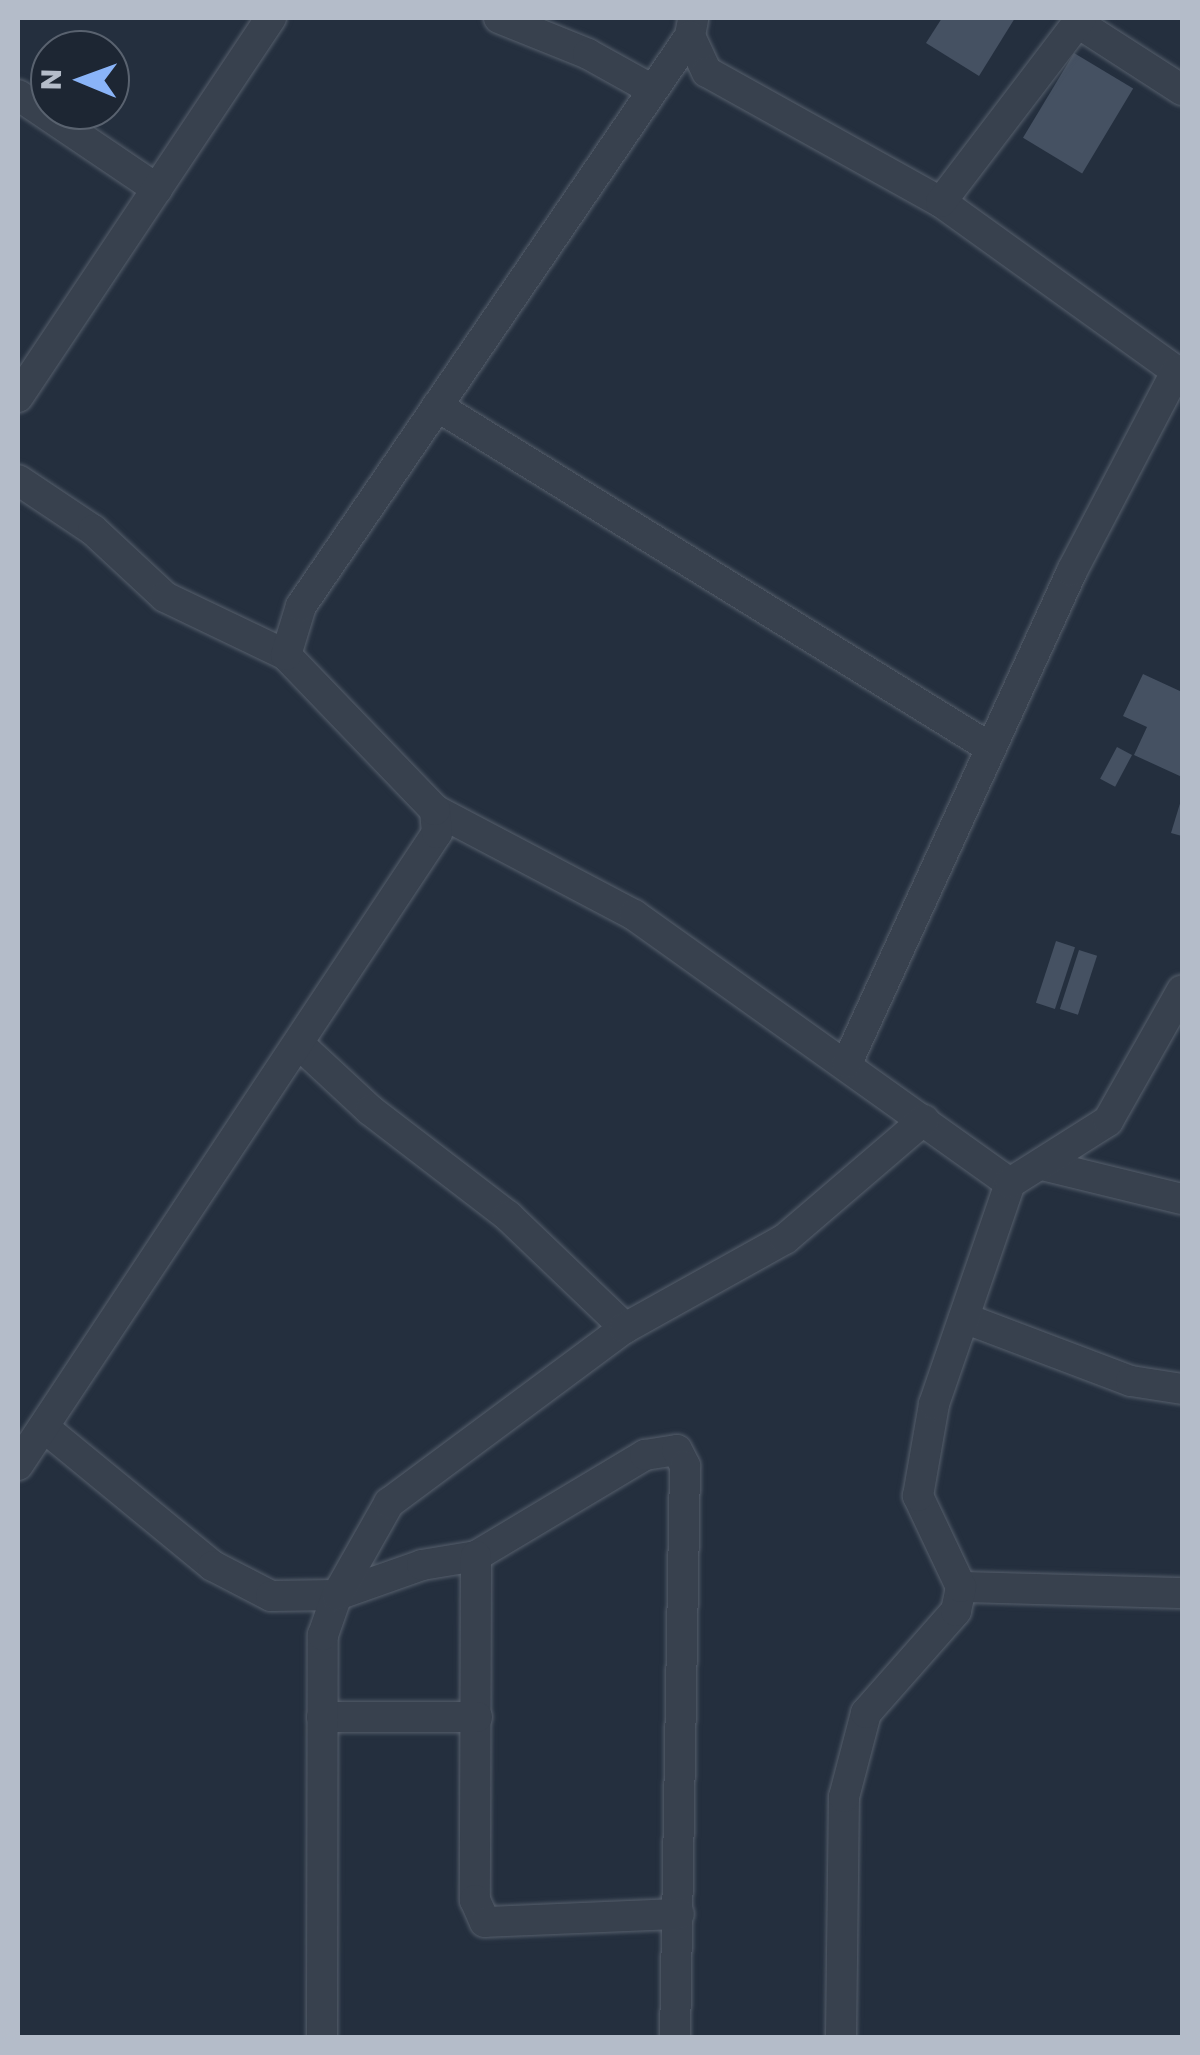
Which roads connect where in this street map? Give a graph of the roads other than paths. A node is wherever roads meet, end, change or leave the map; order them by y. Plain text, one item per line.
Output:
1 (272, 18) edge
2 (499, 18) edge
3 (1079, 20) edge
4 (692, 27) edge
5 (651, 90) junction
6 (1182, 90) edge
7 (18, 95) edge
8 (157, 189) junction
9 (941, 202) junction
10 (1179, 373) edge
11 (18, 396) edge
12 (436, 406) junction
13 (18, 480) edge
14 (286, 655) junction
15 (989, 747) junction
16 (435, 810) junction
17 (1182, 990) edge
18 (300, 1045) junction
19 (847, 1063) junction
20 (924, 1120) junction
21 (1042, 1165) junction
22 (1010, 1183) junction
23 (1182, 1198) edge
24 (964, 1318) junction
25 (624, 1328) junction
26 (1182, 1389) edge
27 (46, 1429) junction
28 (18, 1465) edge
29 (476, 1556) junction
30 (961, 1587) junction
31 (1182, 1593) edge
32 (337, 1595) junction
33 (477, 1716) junction
34 (322, 1717) junction
35 (679, 1914) junction
36 (322, 2038) edge
37 (675, 2038) edge
38 (841, 2038) edge

1 - 8 street
2 - 5 street
3 - 6 street
3 - 9 street
4 - 5 street
4 - 9 street
5 - 12 street
7 - 8 street
8 - 11 street
9 - 10 street
10 - 15 street
12 - 14 street
12 - 15 street
13 - 14 street
14 - 16 street
15 - 19 street
16 - 18 street
16 - 19 street
17 - 21 street
18 - 25 street
18 - 27 street
19 - 20 street
20 - 22 street
20 - 25 street
21 - 22 street
21 - 23 street
22 - 24 street
24 - 26 street
24 - 30 street
25 - 32 street
27 - 28 street
27 - 32 street
29 - 32 street
29 - 33 street
29 - 35 street
30 - 31 street
30 - 38 street
32 - 34 street
33 - 34 street
33 - 35 street
34 - 36 street
35 - 37 street

